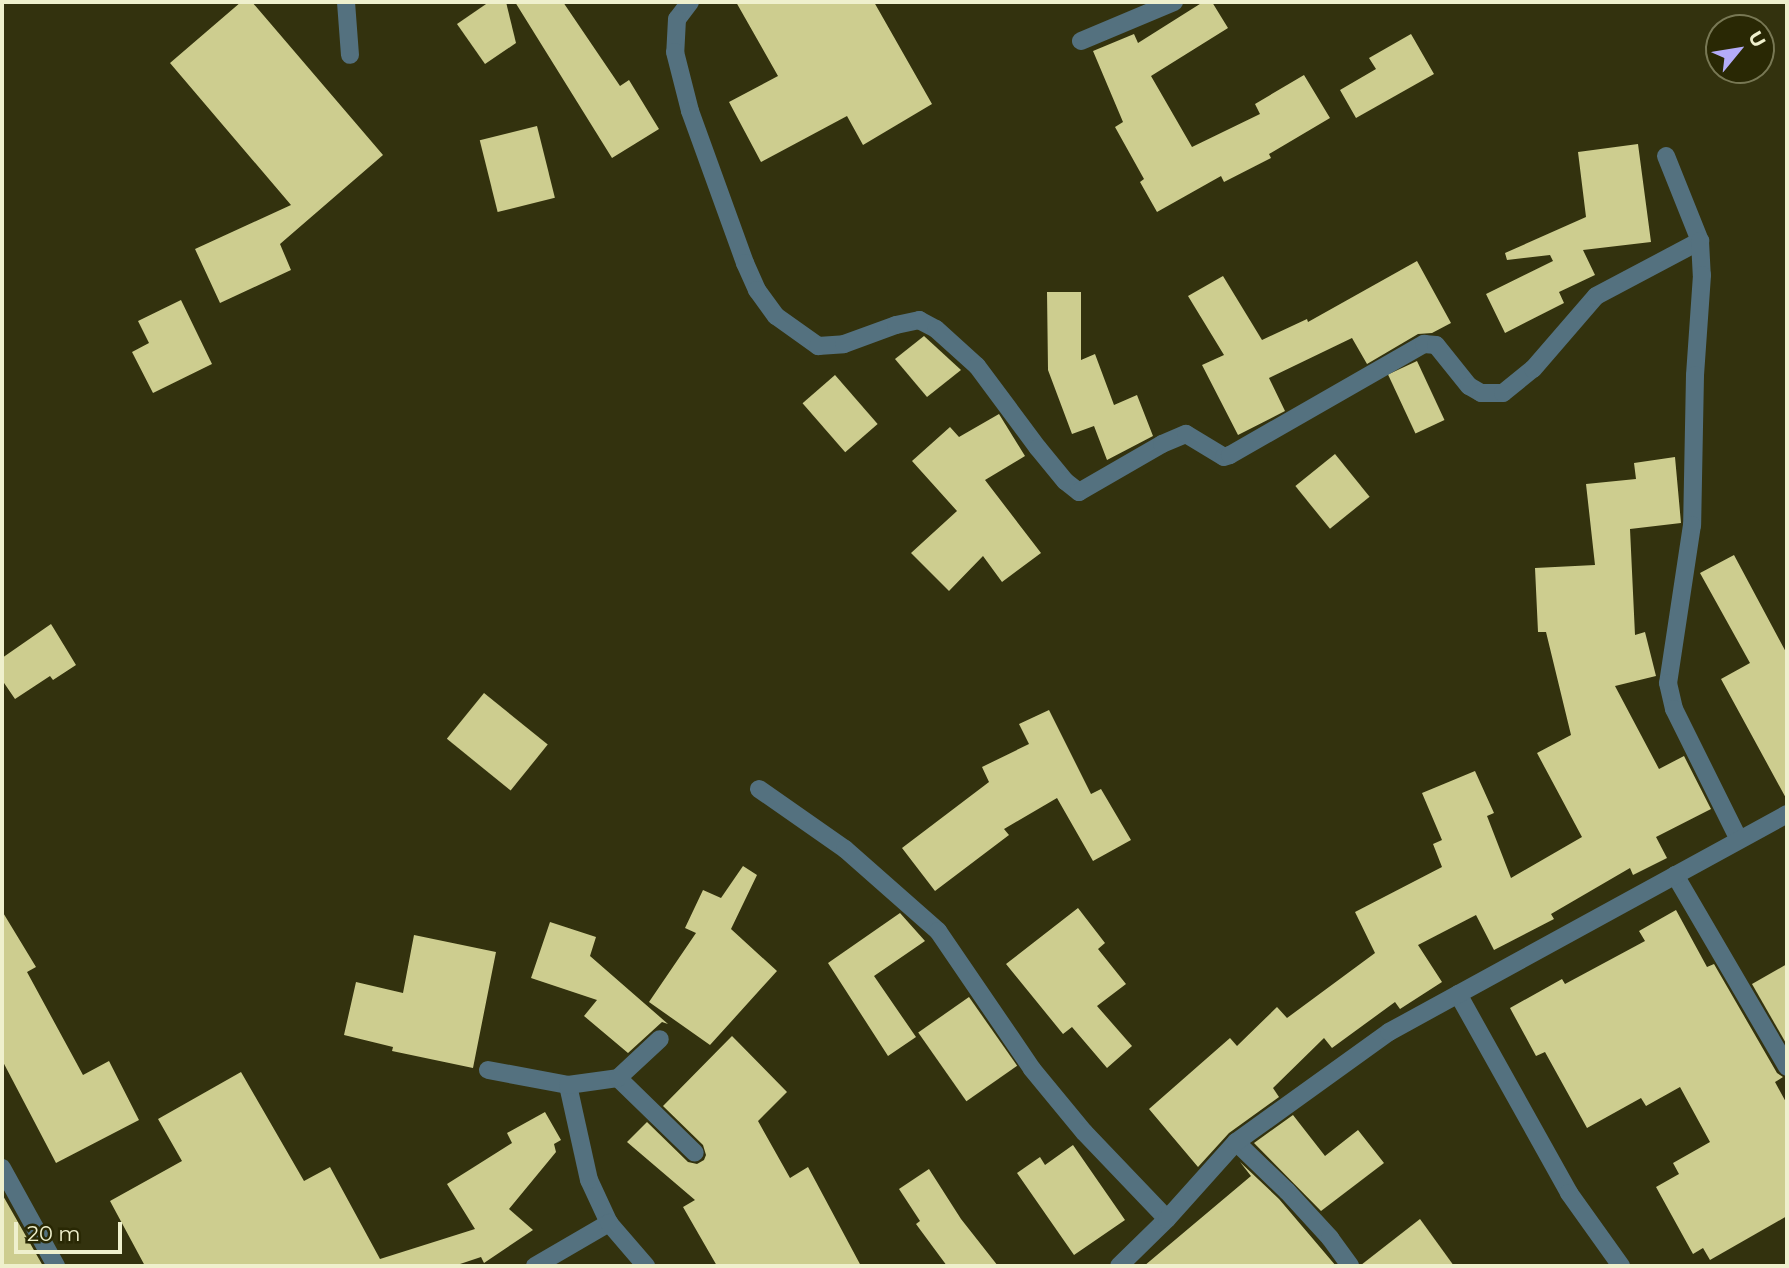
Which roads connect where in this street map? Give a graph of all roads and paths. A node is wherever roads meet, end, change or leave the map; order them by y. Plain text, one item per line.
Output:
1 (346, 2) edge
2 (690, 2) edge
3 (1174, 2) edge
4 (1081, 41) dead end
5 (350, 55) dead end
6 (1666, 156) dead end
7 (1700, 241) junction
8 (760, 789) dead end
9 (1787, 814) edge
10 (1739, 840) junction
11 (1675, 875) junction
12 (1458, 994) junction
13 (660, 1039) dead end
14 (1787, 1067) edge
15 (488, 1070) dead end
16 (618, 1078) junction
17 (568, 1085) junction
18 (1236, 1142) junction
19 (695, 1153) dead end
20 (2, 1168) edge
21 (1167, 1219) junction
22 (609, 1223) junction
23 (56, 1266) edge
24 (535, 1266) edge
25 (646, 1266) edge
26 (1119, 1266) edge
27 (1350, 1266) edge
28 (1621, 1266) edge

1 - 5 street
2 - 7 street
3 - 4 street
6 - 7 street
7 - 10 street
8 - 21 street
9 - 10 street
10 - 11 street
11 - 12 street
11 - 14 street
12 - 18 street
12 - 28 street
13 - 16 street
15 - 17 street
16 - 17 street
16 - 19 street
17 - 22 street
18 - 21 street
18 - 27 street
20 - 23 street
21 - 26 street
22 - 24 street
22 - 25 street

